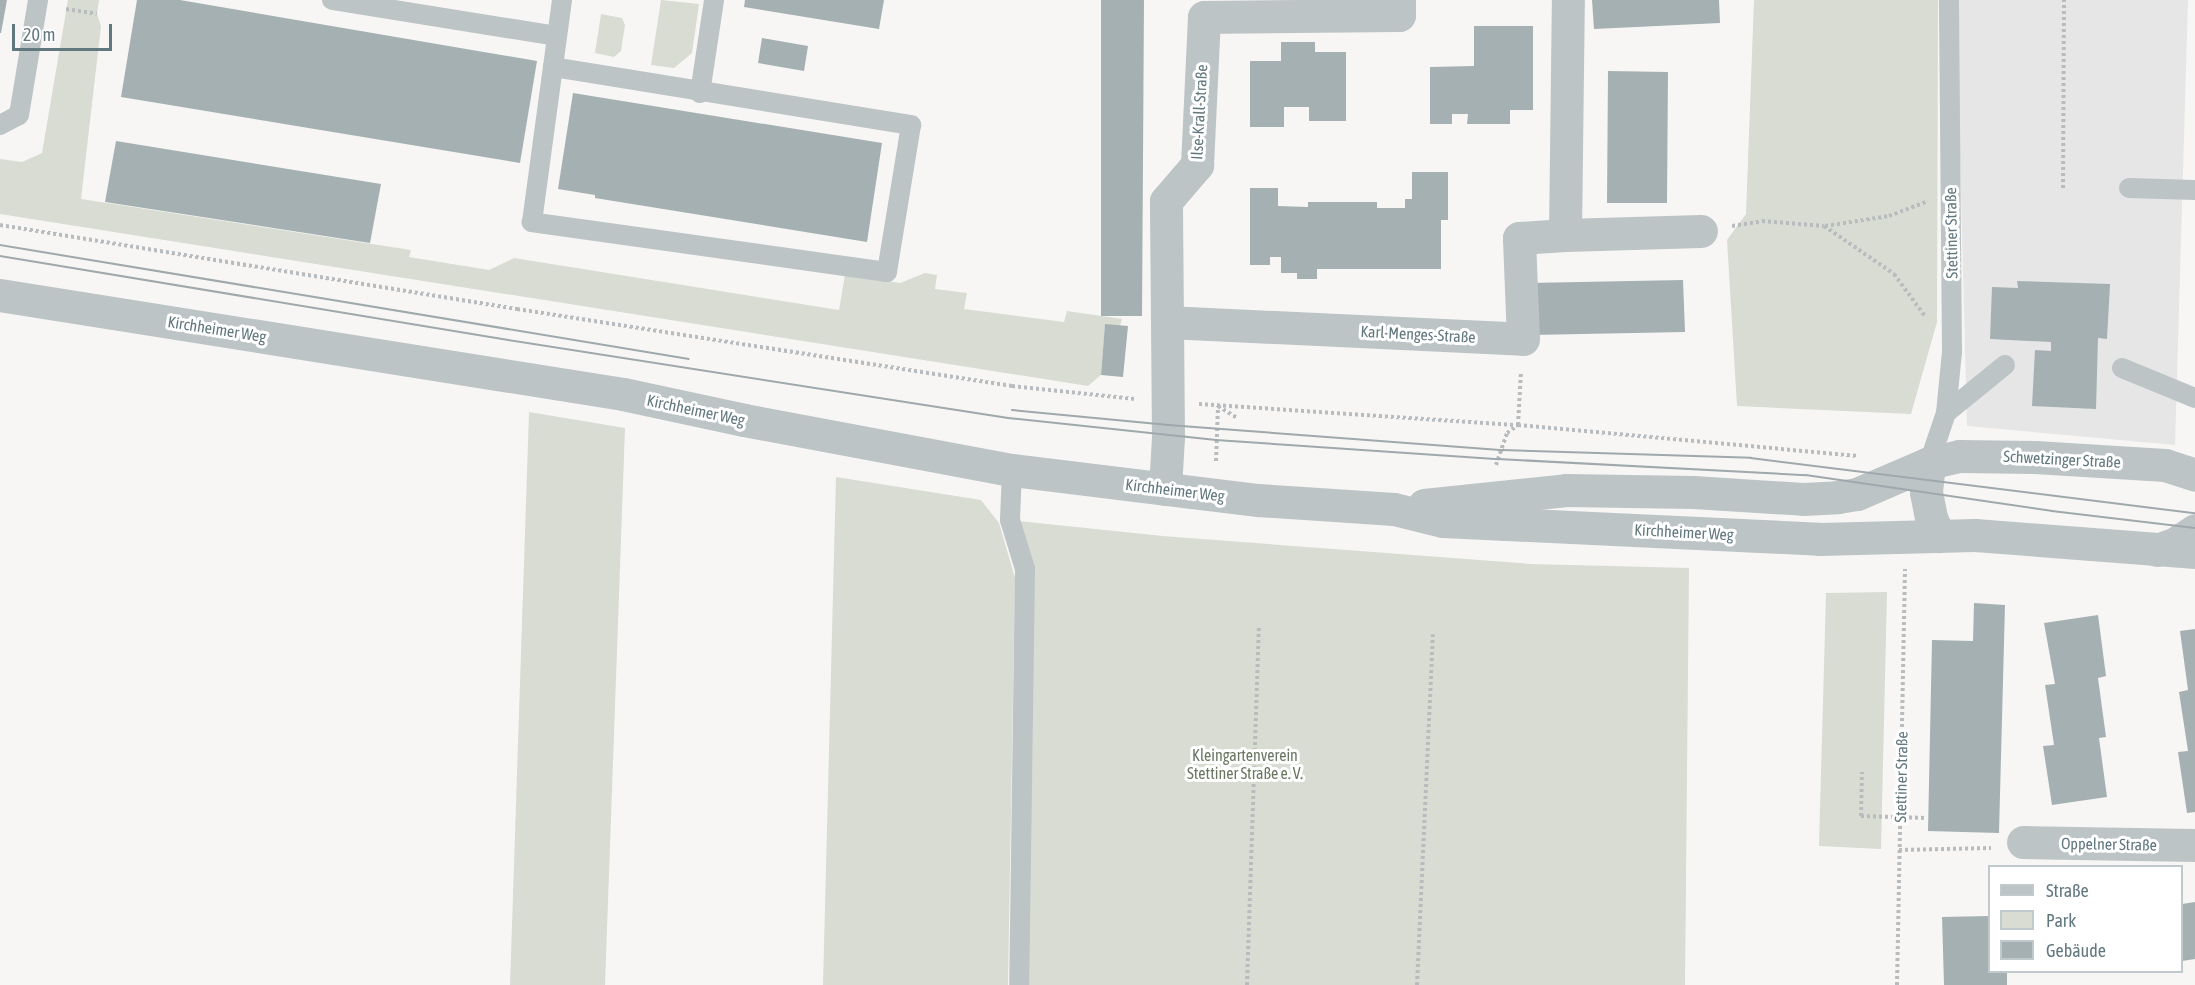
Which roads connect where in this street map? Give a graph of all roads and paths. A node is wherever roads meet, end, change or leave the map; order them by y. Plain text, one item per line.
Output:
1 (38, 0) edge
2 (332, 0) edge
3 (562, 0) edge
4 (714, 0) edge
5 (1399, 0) edge
6 (1568, 0) edge
7 (1949, 0) edge
8 (2064, 0) edge
9 (1355, 7) edge
10 (66, 9) dead end
11 (97, 14) dead end
12 (556, 36) junction
13 (553, 67) junction
14 (700, 93) junction
15 (0, 125) edge
16 (2063, 188) dead end
17 (2129, 188) dead end
18 (2195, 190) edge
19 (1950, 191) junction
20 (0, 225) edge
21 (1824, 226) junction
22 (1701, 231) joint
23 (1565, 235) junction
24 (0, 295) edge
25 (1167, 322) junction
26 (1523, 339) junction
27 (1952, 352) junction
28 (2005, 365) dead end
29 (2122, 368) dead end
30 (2195, 398) edge
31 (1168, 402) junction
32 (1218, 405) junction
33 (1946, 413) junction
34 (1237, 418) dead end
35 (1518, 425) junction
36 (1859, 456) dead end
37 (1929, 463) junction
38 (1012, 470) junction
39 (1492, 474) dead end
40 (2195, 475) edge
41 (1166, 489) junction
42 (1215, 495) junction
43 (1394, 509) junction
44 (2195, 530) edge
45 (1939, 536) junction
46 (2157, 550) junction
47 (2195, 552) edge
48 (1905, 568) dead end
49 (1259, 625) dead end
50 (1433, 634) dead end
51 (1862, 772) dead end
52 (1928, 818) dead end
53 (2023, 842) joint
54 (2195, 845) edge
55 (1899, 850) junction
56 (1019, 985) edge
57 (1247, 985) edge
58 (1418, 985) edge
59 (1897, 985) edge

1 - 15 lane
2 - 12 lane
3 - 12 lane
4 - 14 lane
5 - 9 street, Ilse-Krall-Straße
6 - 23 street
7 - 19 lane, Stettiner Straße
8 - 16 path
9 - 25 street, Ilse-Krall-Straße
10 - 11 path
12 - 13 lane
13 - 14 lane
13 - 14 lane
17 - 18 lane
19 - 21 path
19 - 27 lane, Stettiner Straße
20 - 31 path
21 - 22 path
21 - 27 path
22 - 23 street
23 - 26 street
24 - 38 street, Kirchheimer Weg
25 - 26 street, Karl-Menges-Straße
25 - 31 street, Ilse-Krall-Straße
26 - 35 path
27 - 33 lane, Stettiner Straße
28 - 33 lane
29 - 30 lane
31 - 32 path
31 - 41 street, Ilse-Krall-Straße
32 - 34 path
32 - 35 path
32 - 42 path
33 - 37 lane, Stettiner Straße
35 - 36 path
35 - 39 path
37 - 40 street, Schwetzinger Straße
37 - 43 street, Kirchheimer Weg
37 - 45 street
38 - 41 street, Kirchheimer Weg
38 - 56 lane
41 - 42 street, Kirchheimer Weg
42 - 43 street, Kirchheimer Weg
43 - 45 street, Kirchheimer Weg
44 - 46 street
45 - 46 street, Kirchheimer Weg
46 - 47 street
48 - 55 path, Stettiner Straße
49 - 57 path
50 - 58 path
51 - 52 path, bridge
53 - 54 street, Oppelner Straße
53 - 55 path
55 - 59 path, Stettiner Straße

